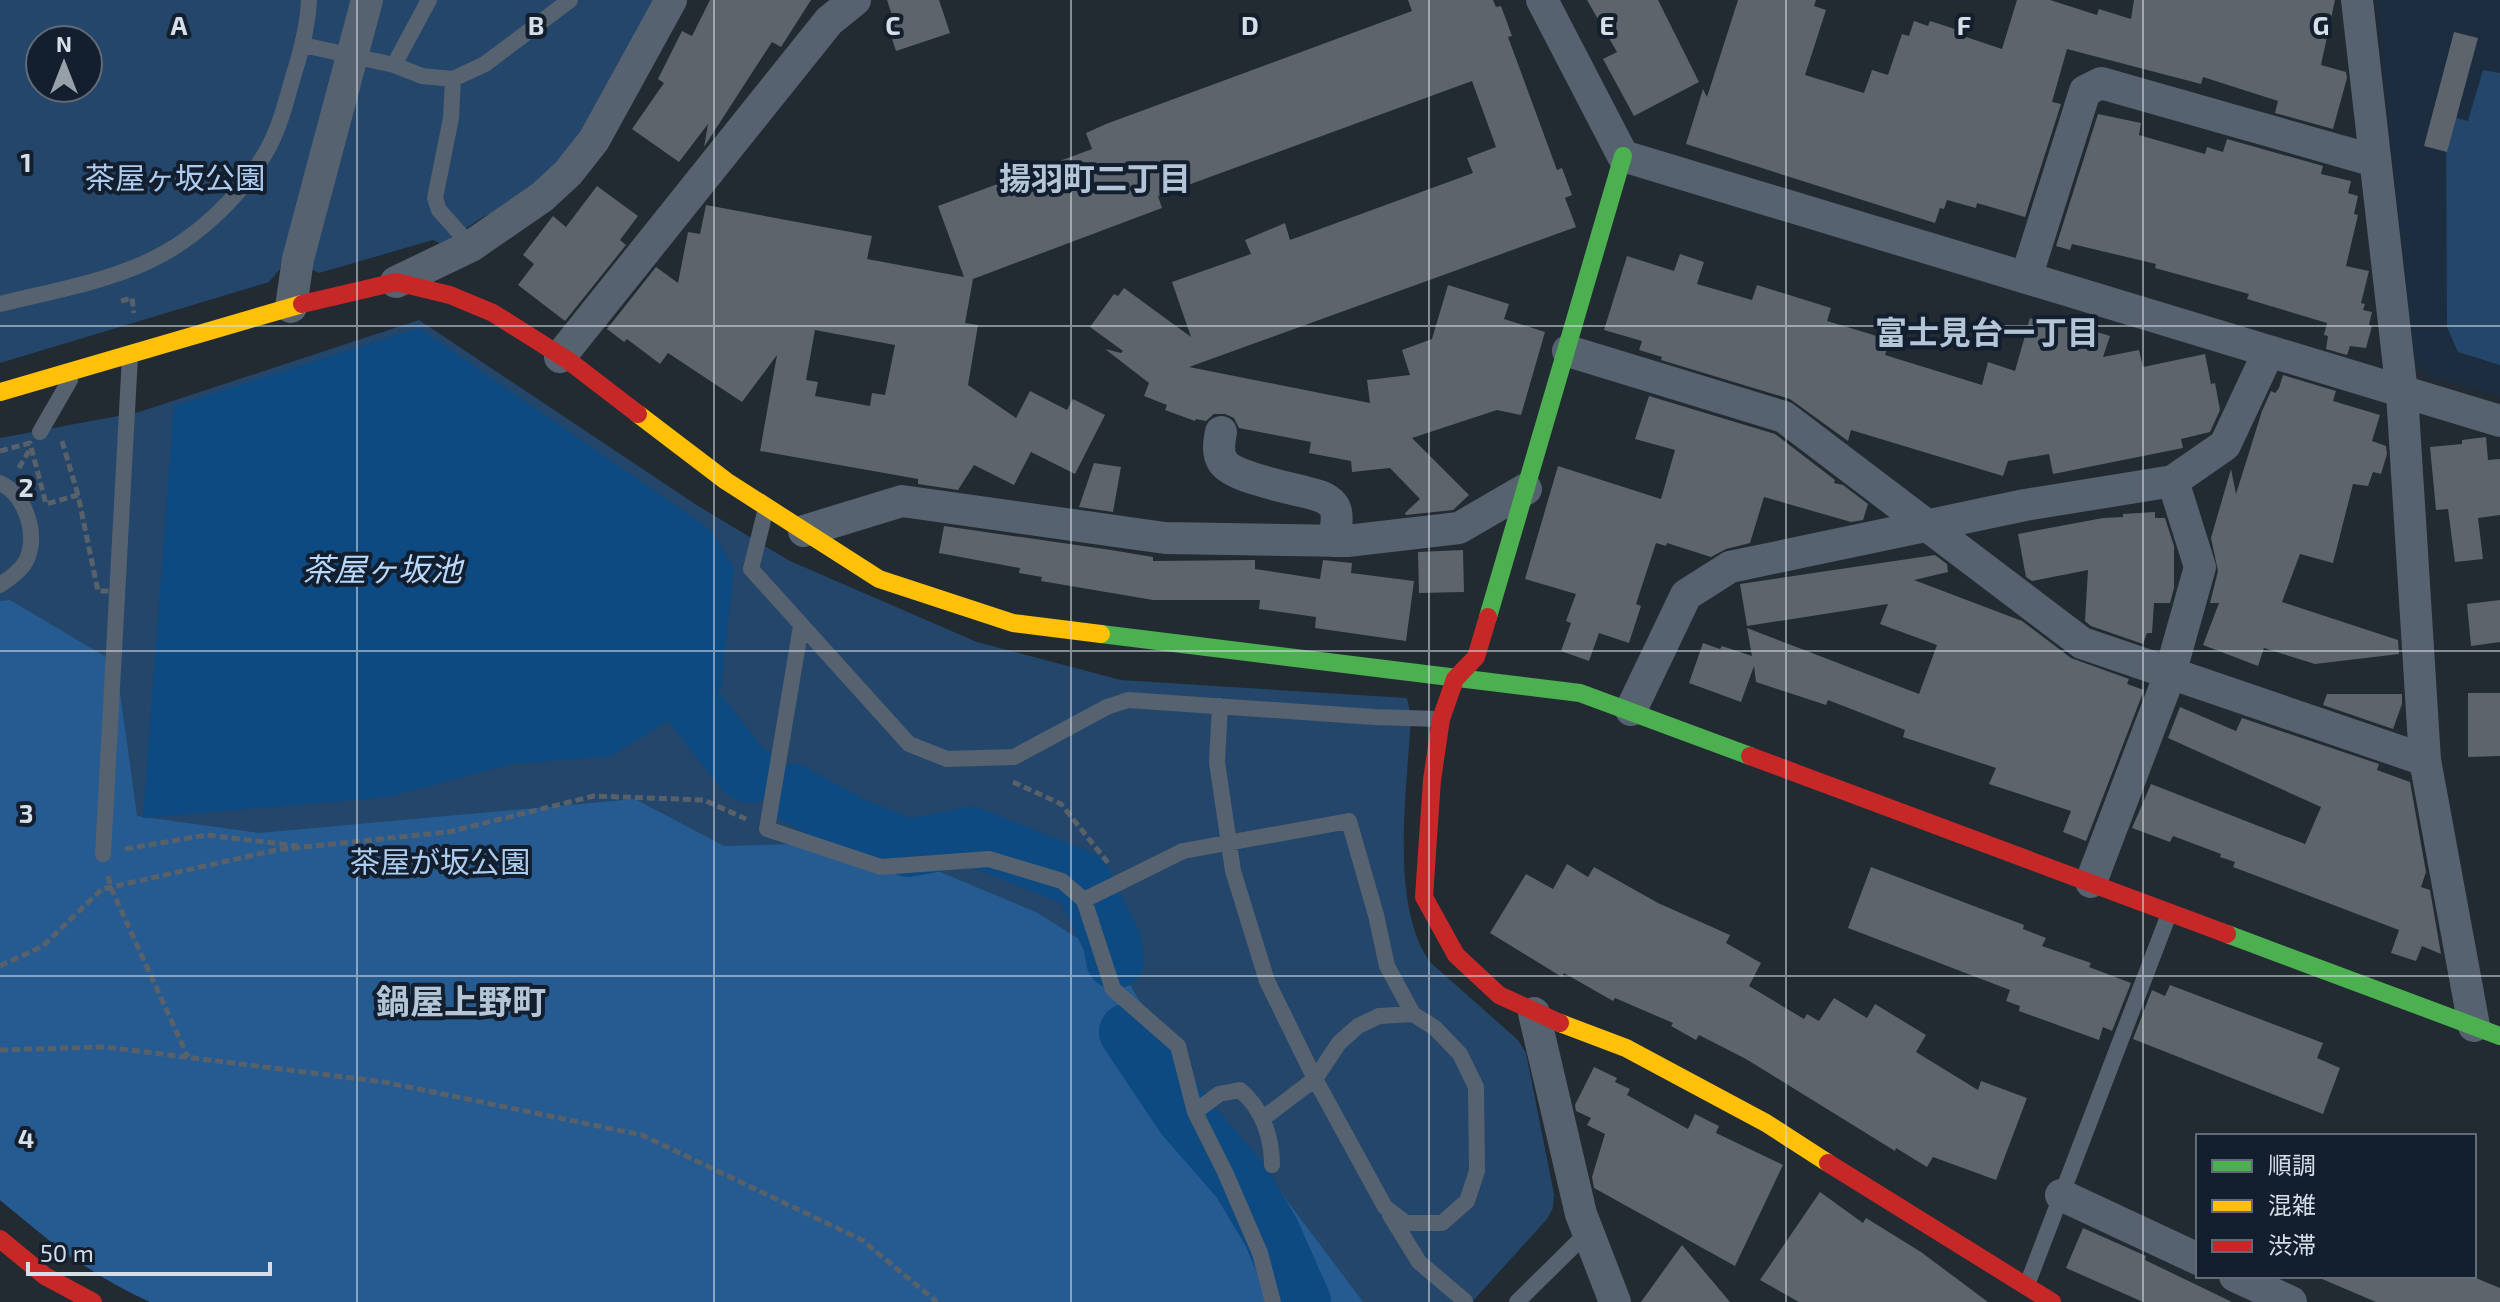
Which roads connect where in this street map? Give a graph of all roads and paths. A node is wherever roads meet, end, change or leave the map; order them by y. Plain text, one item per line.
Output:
1 (309, 0) edge
2 (367, 0) edge
3 (429, 0) edge
4 (570, 0) edge
5 (671, 0) edge
6 (855, 0) edge
7 (1542, 0) edge
8 (2357, 0) edge
9 (303, 45) junction
10 (351, 57) junction
11 (394, 65) junction
12 (453, 79) junction
13 (1623, 156) junction
14 (2375, 161) junction
15 (471, 246) junction
16 (2026, 278) junction
17 (396, 282) junction
18 (117, 302) dead end
19 (0, 304) edge
20 (291, 307) junction
21 (135, 319) dead end
22 (1568, 351) junction
23 (2269, 351) junction
24 (130, 354) junction
25 (560, 357) junction
26 (77, 368) junction
27 (0, 392) edge
28 (2402, 393) junction
29 (53, 409) junction
30 (2500, 421) edge
31 (40, 432) joint
32 (1221, 432) dead end
33 (0, 451) edge
34 (2173, 481) junction
35 (4, 485) edge
36 (1526, 489) junction
37 (78, 495) junction
38 (766, 506) junction
39 (1928, 526) junction
40 (804, 531) junction
41 (1334, 541) junction
42 (0, 585) edge
43 (118, 591) junction
44 (801, 626) junction
45 (2170, 674) junction
46 (1455, 679) junction
47 (1220, 706) junction
48 (1631, 710) junction
49 (1441, 719) junction
50 (1014, 757) junction
51 (2425, 760) junction
52 (767, 829) junction
53 (1229, 843) junction
54 (307, 847) junction
55 (103, 854) joint
56 (1122, 882) junction
57 (2091, 882) junction
58 (111, 888) junction
59 (1084, 900) junction
60 (2170, 913) junction
61 (0, 966) edge
62 (1534, 1013) junction
63 (1413, 1014) junction
64 (2487, 1031) edge
65 (0, 1050) edge
66 (188, 1057) junction
67 (1315, 1079) junction
68 (1195, 1112) junction
69 (1262, 1119) junction
70 (1272, 1165) dead end
71 (2061, 1195) junction
72 (1385, 1207) junction
73 (1588, 1232) junction
74 (0, 1239) edge
75 (2196, 1258) edge
76 (2239, 1278) edge
77 (2026, 1287) junction
78 (1465, 1301) edge
79 (93, 1302) edge
80 (937, 1302) edge
81 (1273, 1302) edge
82 (1517, 1302) edge
83 (1615, 1302) edge
84 (2052, 1302) edge
85 (2291, 1302) edge

1 - 9 lane
2 - 10 street
3 - 11 lane
4 - 12 lane
5 - 15 street
6 - 25 street
7 - 13 street
8 - 14 street
9 - 10 lane
9 - 19 lane
10 - 11 lane
10 - 20 street
11 - 12 lane
12 - 15 lane
13 - 16 street
13 - 22 street
14 - 16 street
14 - 28 street
15 - 17 street
16 - 23 street
17 - 20 street
17 - 25 street
18 - 21 path
20 - 24 street
22 - 36 street
22 - 39 street
23 - 28 street
23 - 34 street
24 - 26 street
24 - 43 lane
25 - 38 street
26 - 27 street
26 - 29 lane
28 - 30 street
28 - 51 street
29 - 31 lane
29 - 37 path
31 - 35 path
32 - 41 street
33 - 37 path, bridge
34 - 39 street
34 - 45 street
35 - 42 lane
36 - 41 street
36 - 46 street
37 - 43 path, bridge
38 - 40 street
38 - 44 lane
39 - 45 street
39 - 48 street
40 - 41 street
40 - 46 street
43 - 55 lane
44 - 50 lane
44 - 52 lane
45 - 51 street
45 - 57 street
46 - 48 street
46 - 49 street
47 - 49 lane
47 - 50 lane
47 - 53 lane
48 - 57 street
49 - 62 street
50 - 56 path
51 - 64 street
52 - 54 path
52 - 59 lane
53 - 56 lane
53 - 63 lane
53 - 67 lane
54 - 55 path
54 - 58 path
56 - 59 lane
57 - 60 street
58 - 61 path
58 - 66 path
59 - 68 lane
60 - 64 street
60 - 71 lane
62 - 73 street
62 - 77 street
63 - 67 lane
63 - 72 lane
65 - 66 path
66 - 80 path
67 - 69 lane
67 - 72 lane
68 - 69 lane
68 - 81 lane
69 - 70 lane
71 - 75 street
71 - 77 lane
72 - 78 lane
73 - 82 lane
73 - 83 street
74 - 79 street
76 - 85 street
77 - 84 street

